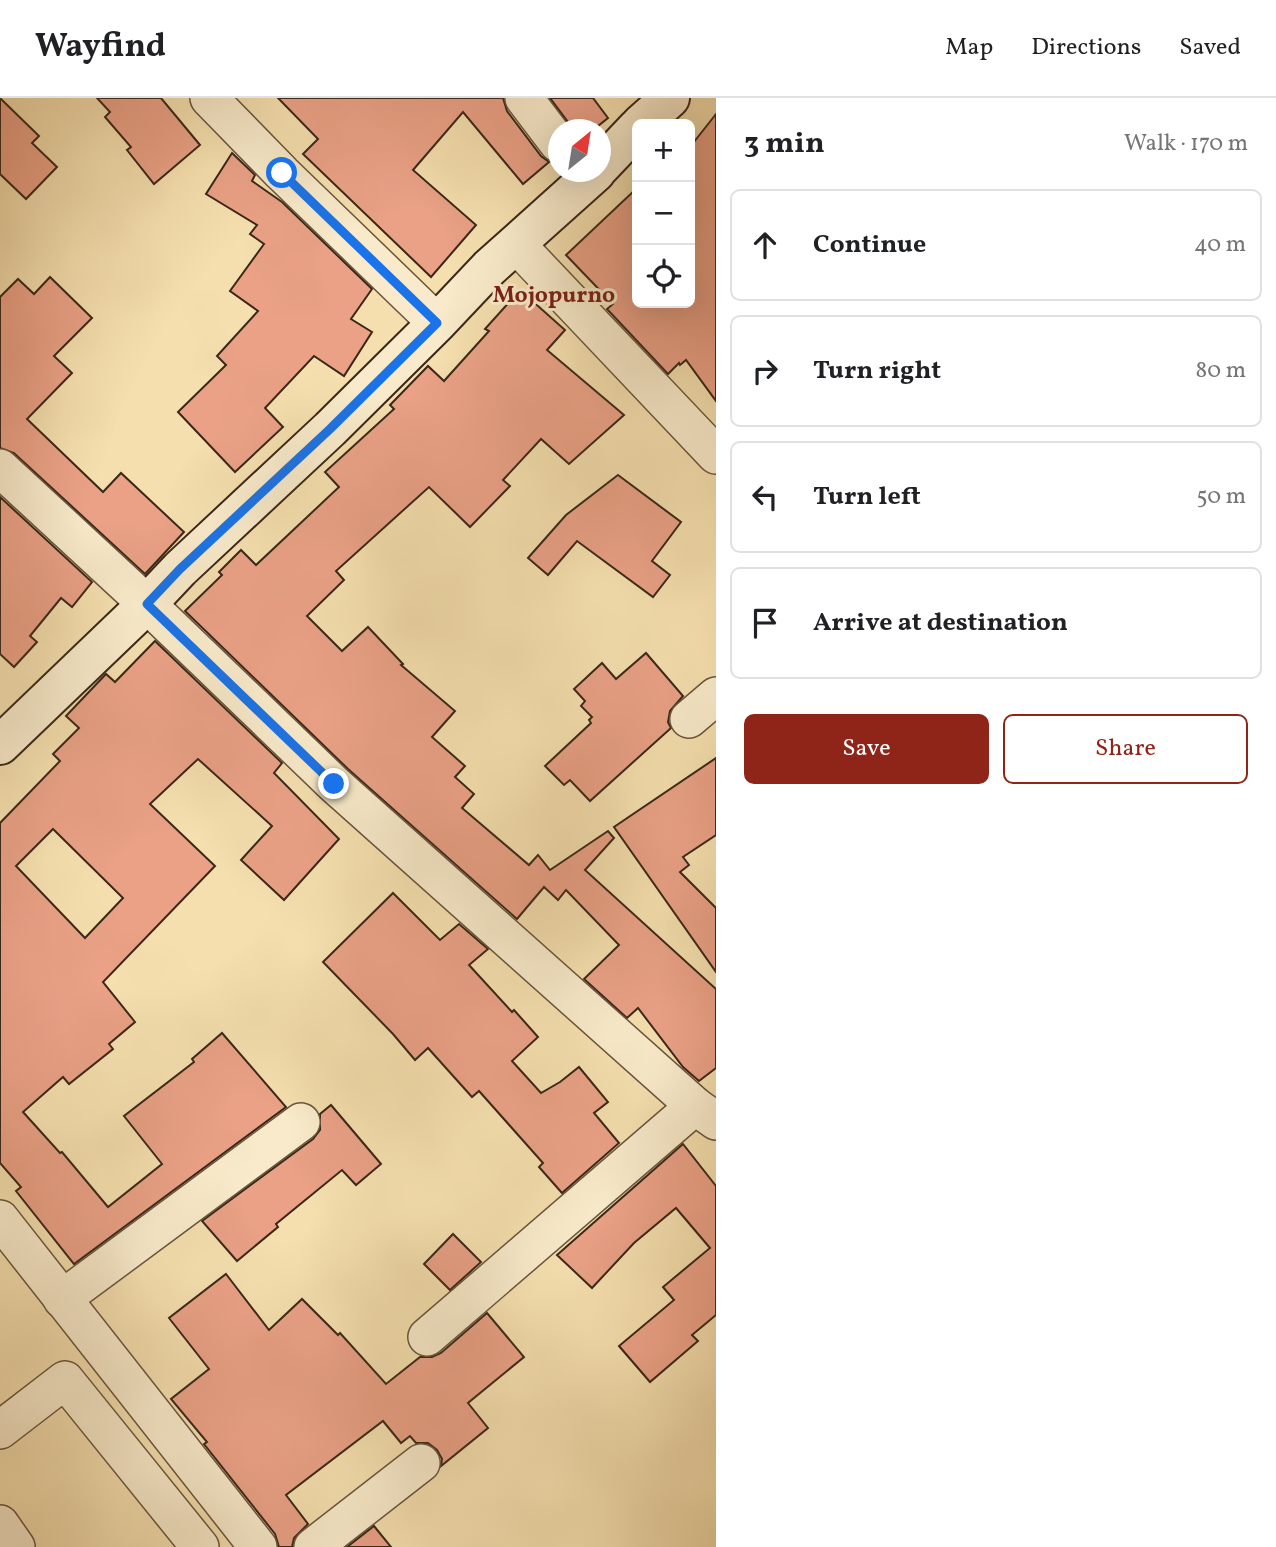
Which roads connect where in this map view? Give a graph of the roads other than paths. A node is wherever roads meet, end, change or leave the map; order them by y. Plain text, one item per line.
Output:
1 (209, 98) edge
2 (524, 98) edge
3 (670, 98) edge
4 (647, 119) edge
5 (548, 130) edge
6 (632, 133) edge
7 (611, 153) edge
8 (582, 182) edge
9 (517, 245) junction
10 (437, 323) junction
11 (716, 456) edge
12 (0, 468) edge
13 (147, 604) junction
14 (0, 745) edge
15 (705, 1113) edge
16 (302, 1122) dead end
17 (3, 1228) edge
18 (62, 1299) junction
19 (427, 1337) dead end
20 (4, 1416) edge
21 (421, 1463) dead end
22 (0, 1524) edge
23 (16, 1547) edge
24 (200, 1547) edge
25 (258, 1547) edge
26 (313, 1547) edge

1 - 10 street
2 - 5 street
3 - 4 street
6 - 7 street
8 - 9 street
9 - 10 street
9 - 11 street
10 - 13 street
12 - 13 street
13 - 14 street
13 - 15 street
15 - 19 street
16 - 18 street
17 - 18 street
18 - 25 street
20 - 24 street
21 - 26 street
22 - 23 street

